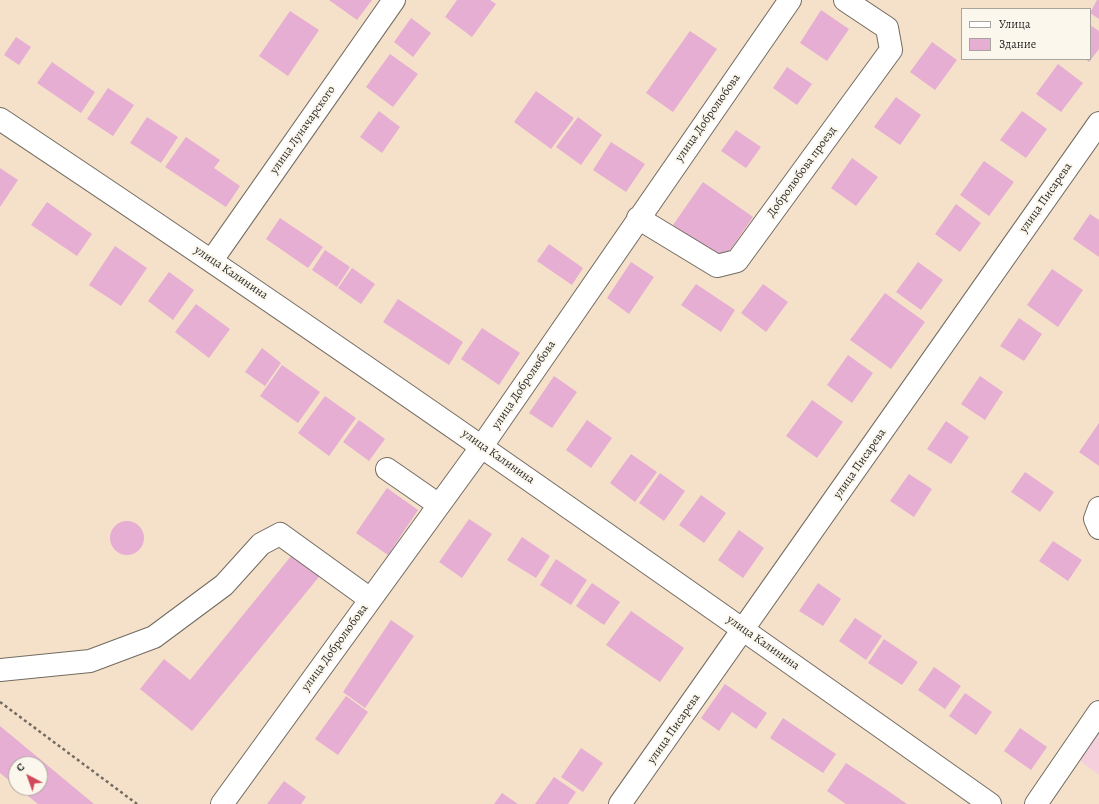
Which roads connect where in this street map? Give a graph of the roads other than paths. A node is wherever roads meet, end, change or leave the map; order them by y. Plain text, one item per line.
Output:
1 (394, 0) edge
2 (790, 0) edge
3 (845, 0) edge
4 (0, 119) edge
5 (1099, 123) edge
6 (638, 218) junction
7 (212, 260) junction
8 (482, 446) junction
9 (387, 469) dead end
10 (439, 505) junction
11 (1099, 508) edge
12 (1099, 528) edge
13 (370, 599) junction
14 (744, 630) junction
15 (0, 670) edge
16 (1099, 712) edge
17 (222, 804) edge
18 (620, 804) edge
19 (990, 804) edge
20 (1036, 804) edge

1 - 7 street, улица Луначарского
2 - 6 street, улица Добролюбова
3 - 6 street, Добролюбова проезд
4 - 7 street, улица Калинина
5 - 14 street, улица Писарева
6 - 8 street, улица Добролюбова
7 - 8 street, улица Калинина
8 - 10 street, улица Добролюбова
8 - 14 street, улица Калинина
9 - 10 street
10 - 13 street, улица Добролюбова
11 - 12 street
13 - 15 street
13 - 17 street, улица Добролюбова
14 - 18 street, улица Писарева
14 - 19 street, улица Калинина
16 - 20 street

